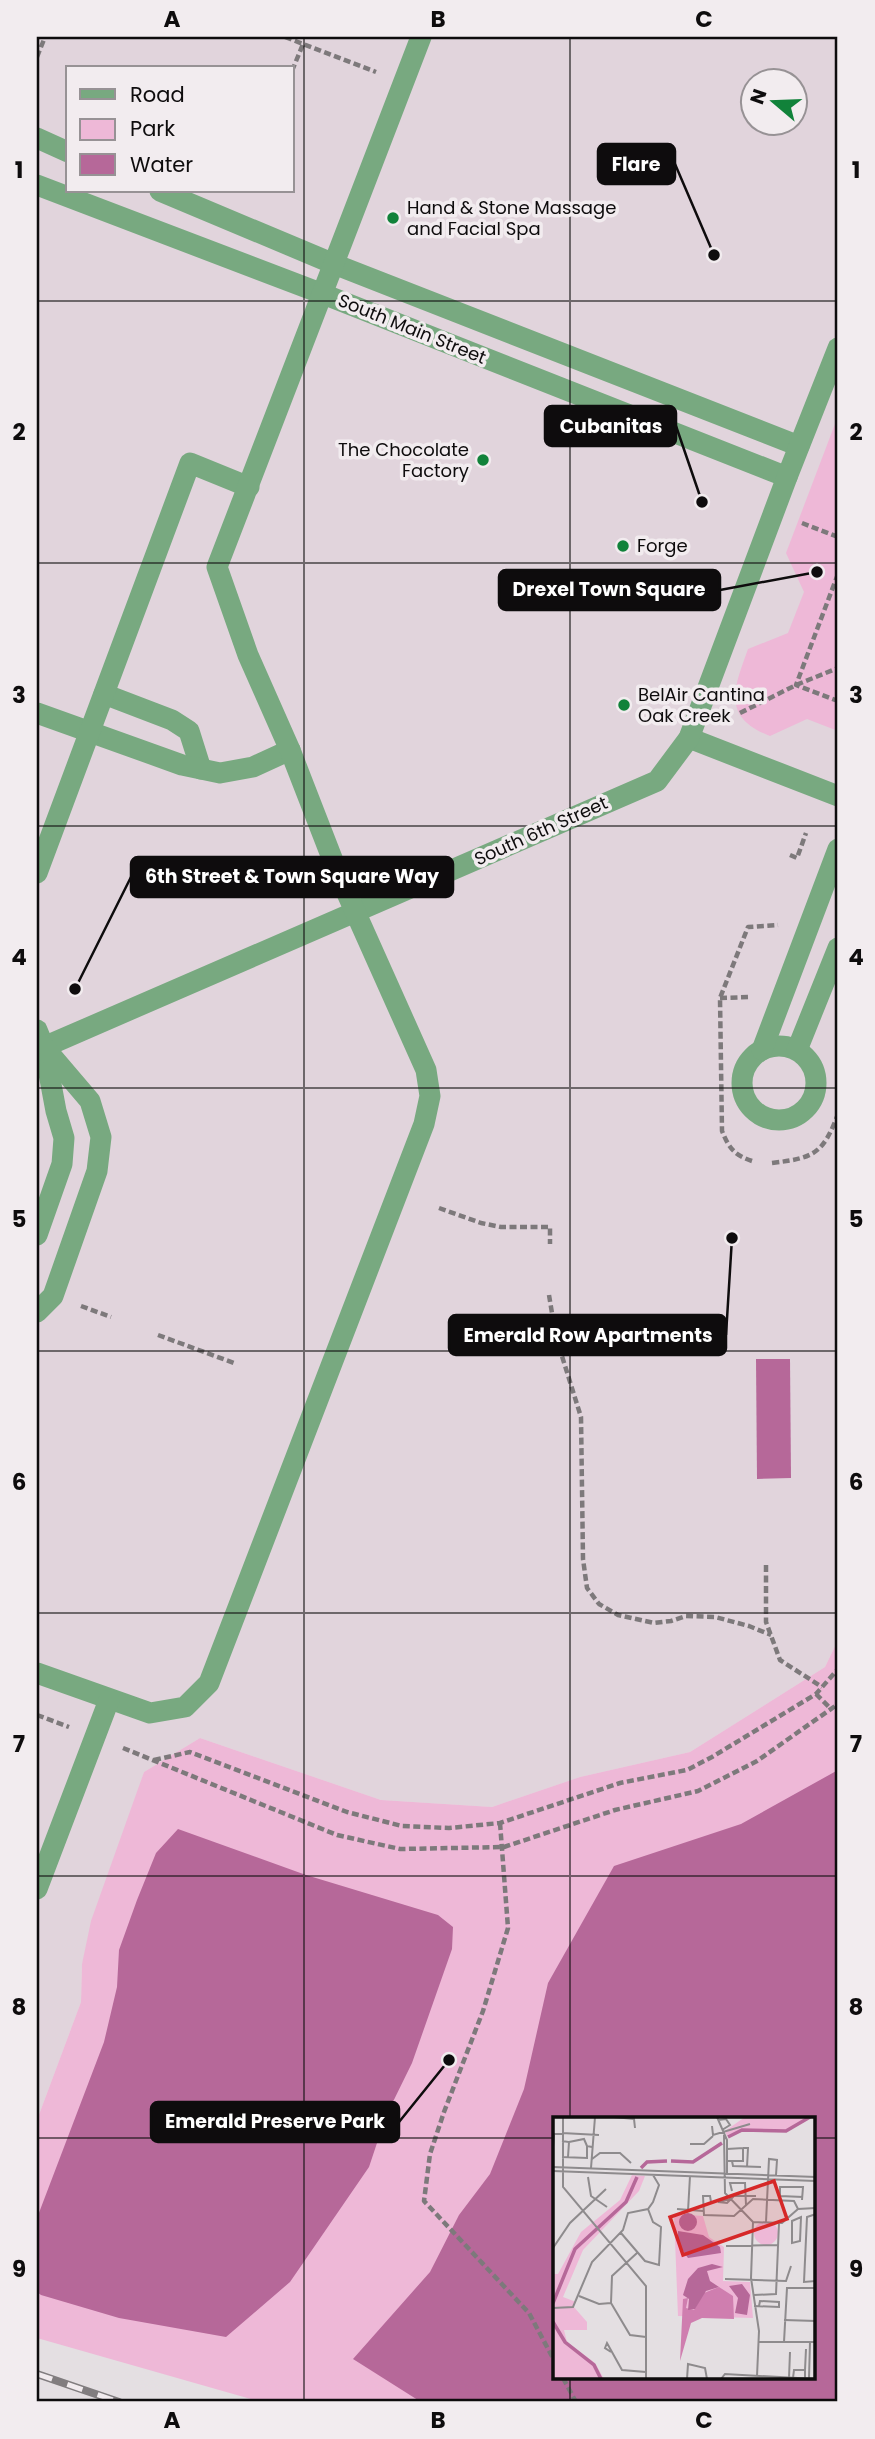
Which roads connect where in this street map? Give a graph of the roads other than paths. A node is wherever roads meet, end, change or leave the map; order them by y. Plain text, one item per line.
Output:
1 (421, 37) edge
2 (37, 138) edge
3 (66, 151) edge
4 (37, 185) edge
5 (162, 192) edge
6 (334, 264) junction
7 (323, 294) junction
8 (838, 348) edge
9 (799, 446) junction
10 (787, 477) junction
11 (249, 487) junction
12 (104, 694) junction
13 (37, 713) edge
14 (89, 733) junction
15 (690, 738) junction
16 (290, 750) junction
17 (201, 769) junction
18 (838, 796) edge
19 (838, 849) edge
20 (37, 873) edge
21 (357, 912) junction
22 (838, 948) edge
23 (39, 1042) edge
24 (762, 1049) junction
25 (797, 1050) junction
26 (37, 1236) edge
27 (37, 1312) edge
28 (37, 1673) edge
29 (109, 1700) junction
30 (37, 1889) edge

1 - 6 street
2 - 3 street
4 - 7 street, South Main Street
5 - 6 street, South Main Street
6 - 7 street
6 - 9 street, South Main Street
7 - 10 street, South Main Street
7 - 11 street
8 - 9 street, South 6th Street
9 - 10 street, South 6th Street
10 - 15 street, South 6th Street
11 - 12 street
11 - 16 street
12 - 14 street
12 - 17 street
13 - 14 street
14 - 17 street
14 - 20 street
15 - 18 street
15 - 21 street, South 6th Street
16 - 17 street
16 - 21 street
19 - 24 street
21 - 23 street, South 6th Street
21 - 29 street
22 - 25 street
23 - 26 street
23 - 27 street
24 - 25 street
24 - 25 street
28 - 29 street
29 - 30 street

